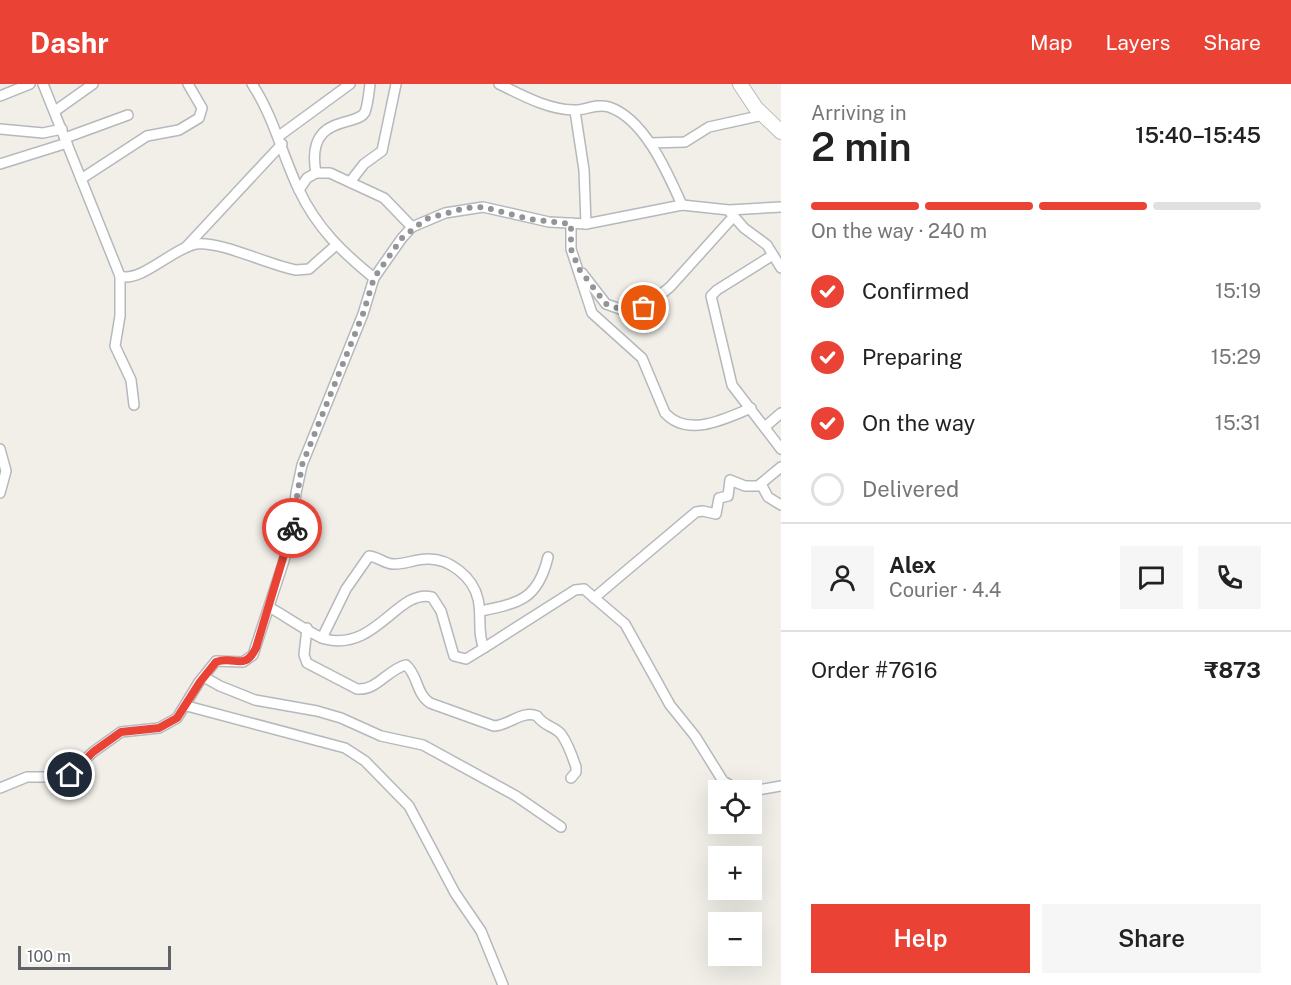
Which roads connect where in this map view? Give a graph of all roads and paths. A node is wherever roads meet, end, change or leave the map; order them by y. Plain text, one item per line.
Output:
1 (30, 84) edge
2 (43, 84) edge
3 (93, 84) edge
4 (188, 84) edge
5 (252, 84) edge
6 (350, 84) edge
7 (370, 84) edge
8 (396, 84) edge
9 (499, 84) edge
10 (740, 84) edge
11 (0, 96) edge
12 (55, 111) junction
13 (576, 111) junction
14 (128, 115) dead end
15 (763, 115) junction
16 (0, 129) edge
17 (781, 132) edge
18 (64, 137) junction
19 (281, 140) junction
20 (650, 143) junction
21 (0, 164) edge
22 (316, 173) junction
23 (81, 178) junction
24 (351, 182) junction
25 (299, 190) junction
26 (682, 205) junction
27 (781, 207) edge
28 (731, 213) junction
29 (571, 224) junction
30 (586, 224) junction
31 (412, 227) junction
32 (335, 246) junction
33 (186, 247) junction
34 (773, 255) junction
35 (781, 268) edge
36 (579, 269) junction
37 (120, 276) junction
38 (374, 278) junction
39 (134, 405) dead end
40 (751, 408) junction
41 (781, 413) edge
42 (766, 426) junction
43 (781, 448) edge
44 (1, 451) edge
45 (781, 467) edge
46 (761, 484) junction
47 (0, 493) edge
48 (781, 505) edge
49 (548, 557) dead end
50 (594, 598) junction
51 (269, 607) junction
52 (480, 611) junction
53 (307, 627) junction
54 (322, 638) junction
55 (484, 648) junction
56 (204, 677) junction
57 (187, 705) junction
58 (571, 778) dead end
59 (722, 780) edge
60 (781, 786) edge
61 (0, 788) edge
62 (762, 790) edge
63 (561, 827) dead end
64 (503, 985) edge

1 - 11 street
2 - 12 street
3 - 12 street
4 - 23 street
5 - 19 street
6 - 19 street
7 - 22 street
8 - 24 street
9 - 13 street
10 - 15 street
12 - 18 street
13 - 20 street
13 - 30 street
14 - 18 street
15 - 17 street
15 - 20 street
16 - 18 street
18 - 21 street
18 - 23 street
19 - 25 street
19 - 33 street
20 - 26 street
22 - 24 street
22 - 25 street
23 - 37 street
24 - 31 street
25 - 32 street
26 - 28 street
26 - 30 street
27 - 28 street
28 - 34 street
28 - 36 street
29 - 30 street
29 - 31 street
29 - 36 street
31 - 38 street
32 - 33 street
32 - 38 street
33 - 37 street
34 - 35 street
34 - 40 street
36 - 40 street
37 - 39 street
38 - 51 street
40 - 42 street
41 - 42 street
42 - 43 street
44 - 47 street
45 - 46 street
46 - 48 street
46 - 50 street
49 - 52 street
50 - 55 street
50 - 59 street
51 - 53 street
51 - 56 street
52 - 54 street
52 - 55 street
53 - 54 street
53 - 58 street
54 - 55 street
56 - 57 street
56 - 63 street
57 - 61 street
57 - 64 street
60 - 62 street

